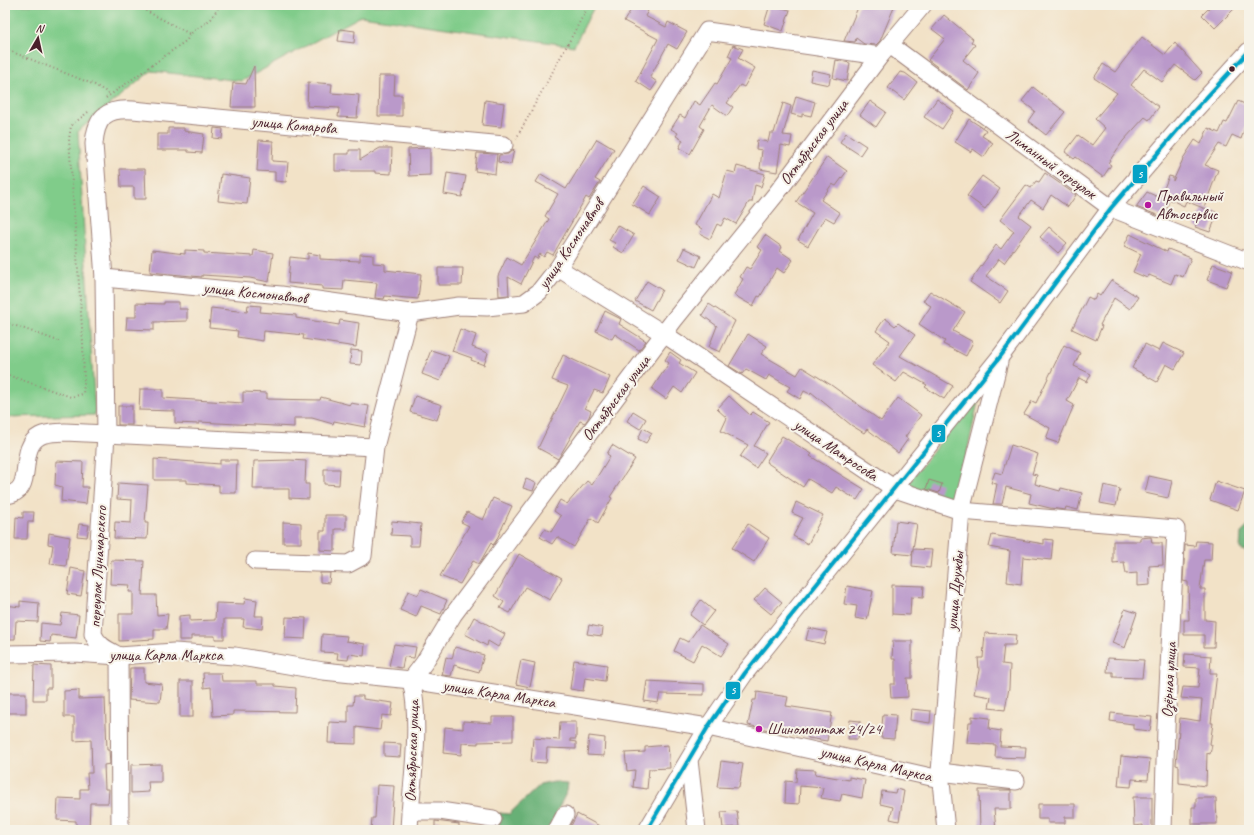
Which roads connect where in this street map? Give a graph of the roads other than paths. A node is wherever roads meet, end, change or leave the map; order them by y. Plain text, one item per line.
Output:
1 (923, 5) edge
2 (885, 51) junction
3 (1249, 51) edge
4 (95, 131) joint
5 (504, 145) road end
6 (1111, 208) junction
7 (1249, 262) edge
8 (558, 268) junction
9 (104, 278) junction
10 (410, 313) junction
11 (664, 334) junction
12 (1000, 357) junction
13 (106, 434) junction
14 (375, 447) junction
15 (895, 489) junction
16 (5, 495) edge
17 (961, 512) junction
18 (1176, 529) joint
19 (255, 561) dead end
20 (93, 634) junction
21 (74, 653) junction
22 (5, 654) edge
23 (119, 656) junction
24 (411, 680) junction
25 (708, 727) junction
26 (689, 760) junction
27 (940, 776) junction
28 (1016, 781) dead end
29 (410, 811) junction
30 (565, 815) dead end
31 (493, 819) dead end
32 (120, 830) edge
33 (409, 830) edge
34 (557, 830) edge
35 (647, 830) edge
36 (697, 830) edge
37 (946, 830) edge
38 (1163, 830) edge

1 - 2 street, Октябрьская улица
2 - 6 street, Лиманный переулок
2 - 8 street, улица Космонавтов
2 - 11 street, Октябрьская улица
3 - 6 street
4 - 5 street, улица Комарова
4 - 9 street, переулок Луначарского
6 - 7 street, Лиманный переулок
6 - 12 street
8 - 10 street, улица Космонавтов
8 - 11 street, улица Матросова
9 - 10 street, улица Космонавтов
9 - 13 street, переулок Луначарского
10 - 14 street
11 - 15 street, улица Матросова
11 - 24 street, Октябрьская улица
12 - 15 street
12 - 17 street, улица Дружбы
13 - 14 street
13 - 16 street
13 - 20 street, переулок Луначарского
14 - 19 street
15 - 17 street, улица Матросова
15 - 25 street
17 - 18 street, улица Матросова
17 - 27 street, улица Дружбы
18 - 38 street, Озёрная улица
20 - 21 street
20 - 23 street, переулок Луначарского
21 - 22 street, улица Карла Маркса
21 - 23 street, улица Карла Маркса
23 - 24 street, улица Карла Маркса
23 - 32 street
24 - 25 street, улица Карла Маркса
24 - 29 street, Октябрьская улица
25 - 26 street
25 - 27 street, улица Карла Маркса
26 - 35 street
26 - 36 street
27 - 28 street, улица Карла Маркса
27 - 37 street, улица Дружбы
29 - 31 street
29 - 33 street, Октябрьская улица
30 - 34 street

